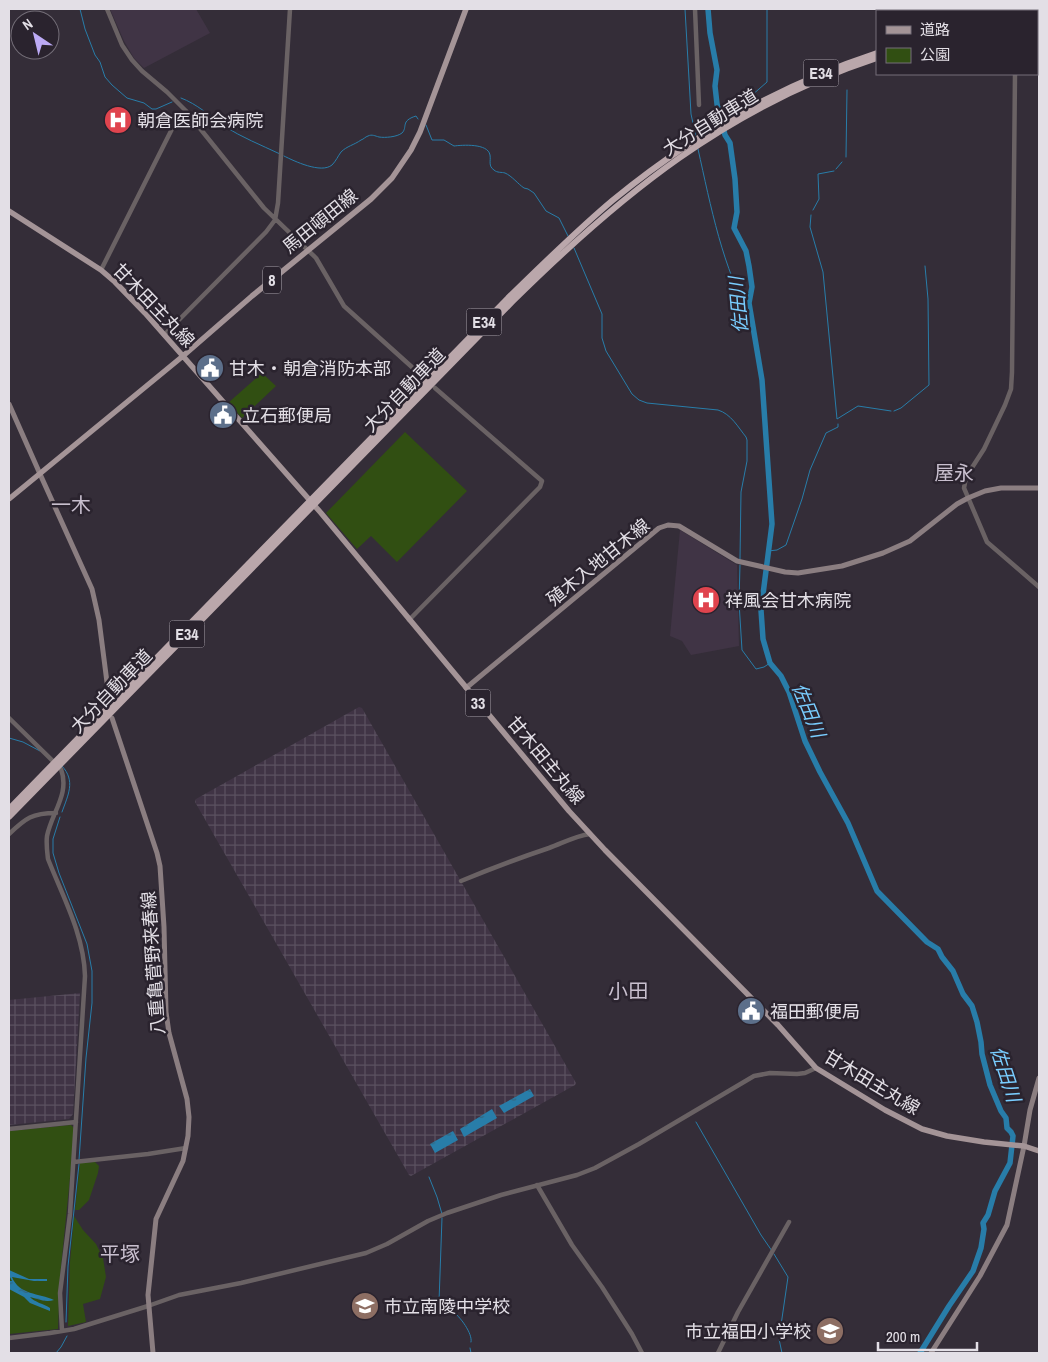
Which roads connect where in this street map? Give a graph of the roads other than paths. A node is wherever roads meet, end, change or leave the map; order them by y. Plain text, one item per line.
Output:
1 (107, 9) edge
2 (290, 9) edge
3 (466, 9) edge
4 (694, 9) edge
5 (876, 52) edge
6 (876, 58) edge
7 (1015, 75) edge
8 (768, 100) junction
9 (698, 105) dead end
10 (186, 111) junction
11 (9, 211) edge
12 (275, 220) junction
13 (308, 250) junction
14 (101, 270) junction
15 (164, 335) junction
16 (183, 356) junction
17 (423, 377) dead end
18 (435, 388) dead end
19 (9, 404) edge
20 (40, 474) junction
21 (1039, 488) edge
22 (968, 498) junction
23 (9, 499) edge
24 (1039, 587) edge
25 (409, 620) junction
26 (466, 688) junction
27 (109, 698) dead end
28 (9, 718) edge
29 (112, 718) dead end
30 (50, 771) junction
31 (9, 808) edge
32 (56, 812) junction
33 (9, 817) edge
34 (9, 834) edge
35 (590, 834) junction
36 (461, 881) dead end
37 (816, 1068) junction
38 (1039, 1078) edge
39 (76, 1122) junction
40 (9, 1129) edge
41 (1022, 1146) junction
42 (186, 1148) junction
43 (1039, 1151) edge
44 (78, 1162) junction
45 (537, 1185) junction
46 (789, 1222) dead end
47 (148, 1306) junction
48 (62, 1331) junction
49 (9, 1338) edge
50 (153, 1353) edge
51 (642, 1353) edge
52 (718, 1353) edge
53 (931, 1353) edge

1 - 10 street
2 - 12 street
3 - 13 main road, 馬田頓田線 / 8
4 - 9 street
5 - 8 highway, 大分自動車道 / E34
6 - 8 highway, 大分自動車道 / E34
7 - 22 street
8 - 30 highway, 大分自動車道 / E34
10 - 12 street
10 - 14 street
11 - 14 main road, 甘木田主丸線 / 33
12 - 13 street
12 - 15 street
13 - 16 main road, 馬田頓田線 / 8
13 - 17 street
14 - 15 main road, 甘木田主丸線 / 33
15 - 16 main road, 甘木田主丸線 / 33
16 - 20 main road, 馬田頓田線 / 8
16 - 25 main road, 甘木田主丸線 / 33
18 - 25 street
19 - 20 main road
20 - 23 main road, 馬田頓田線 / 8
20 - 27 main road
21 - 22 main road, 殖木入地甘木線
22 - 24 street
22 - 26 main road, 殖木入地甘木線
25 - 26 main road, 甘木田主丸線 / 33
26 - 35 main road, 甘木田主丸線 / 33
28 - 32 street
29 - 42 main road, 八重亀菅野来春線
30 - 31 highway, 大分自動車道 / E34
30 - 33 highway, 大分自動車道 / E34
32 - 34 street
32 - 39 street
35 - 36 street
35 - 37 main road, 甘木田主丸線 / 33
37 - 41 main road, 甘木田主丸線 / 33
37 - 45 street
38 - 41 main road
39 - 40 street
39 - 44 street
41 - 43 main road, 甘木田主丸線 / 33
41 - 53 main road
42 - 44 street
42 - 47 main road, 八重亀菅野来春線
44 - 48 street
45 - 47 street
45 - 51 street
46 - 52 street
47 - 48 street
47 - 50 main road, 八重亀菅野来春線
48 - 49 street

